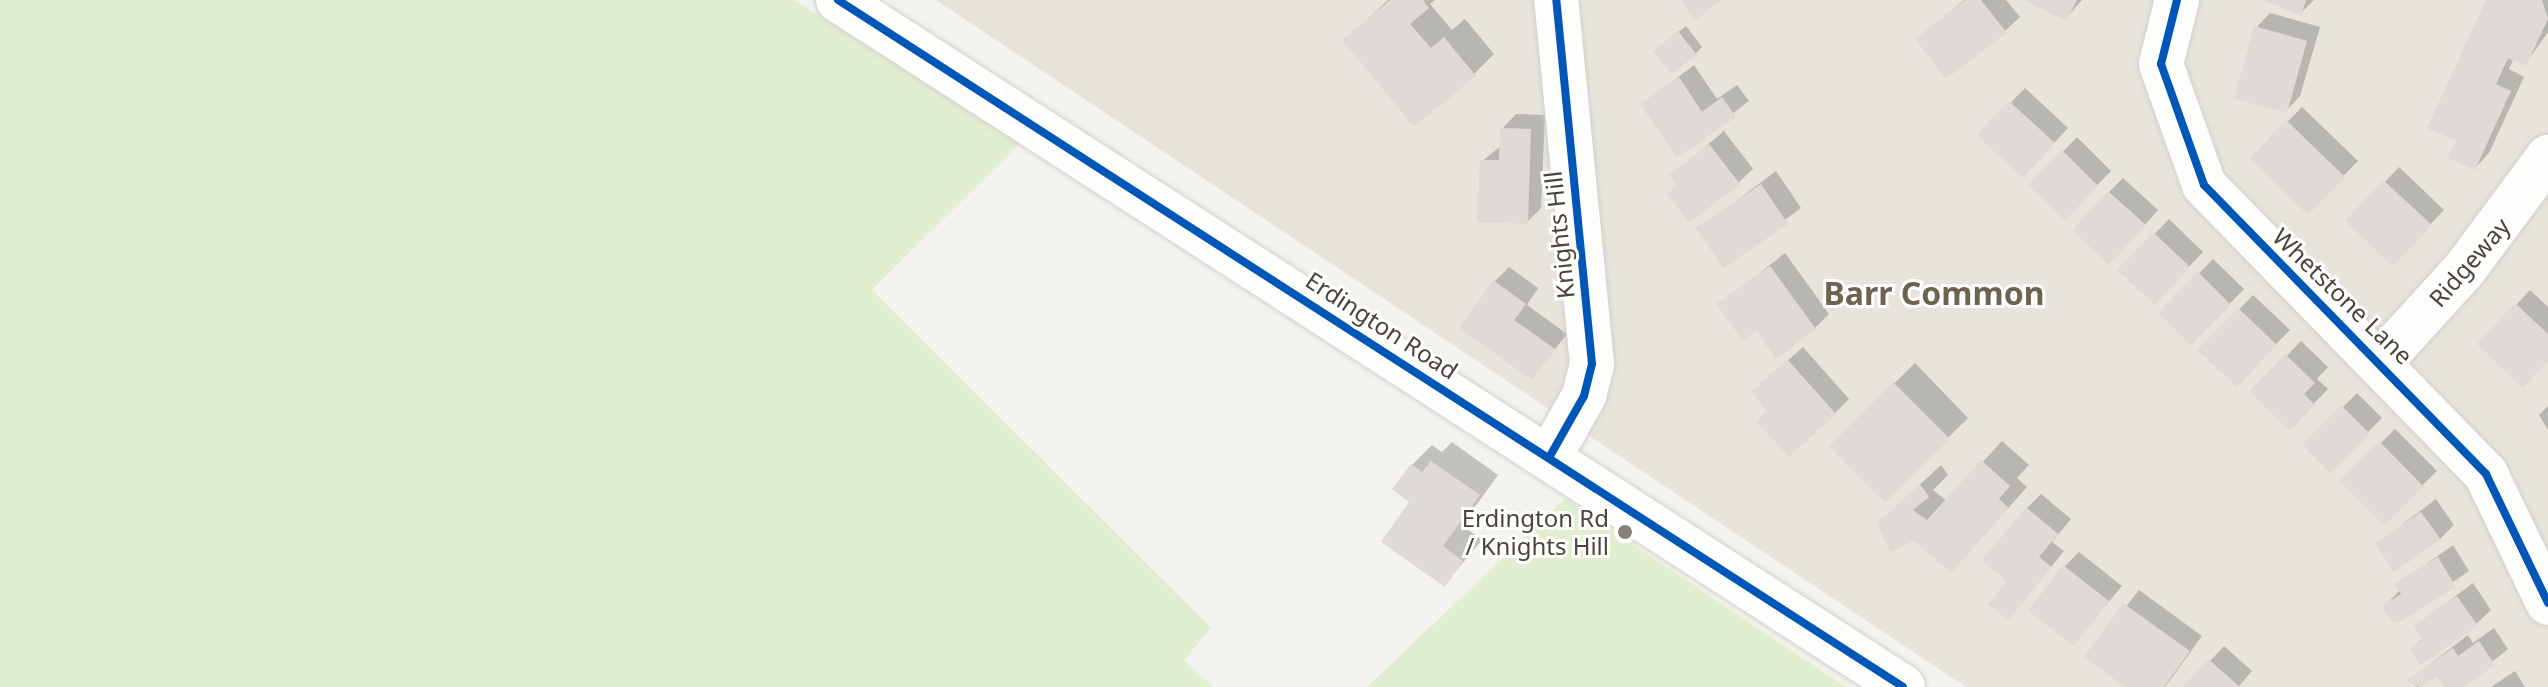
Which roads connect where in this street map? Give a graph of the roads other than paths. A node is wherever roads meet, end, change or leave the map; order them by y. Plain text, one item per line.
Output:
1 (838, 0) edge
2 (1556, 0) edge
3 (2177, 0) edge
4 (2548, 157) edge
5 (2382, 360) junction
6 (1550, 456) junction
7 (2534, 533) edge
8 (2548, 603) edge
9 (1903, 687) edge

1 - 6 street, Erdington Road
2 - 6 street, Knights Hill
3 - 5 street, Whetstone Lane
4 - 5 street, Ridgeway
5 - 7 street, Whetstone Lane
6 - 9 street, Erdington Road
7 - 8 street, Whetstone Lane

